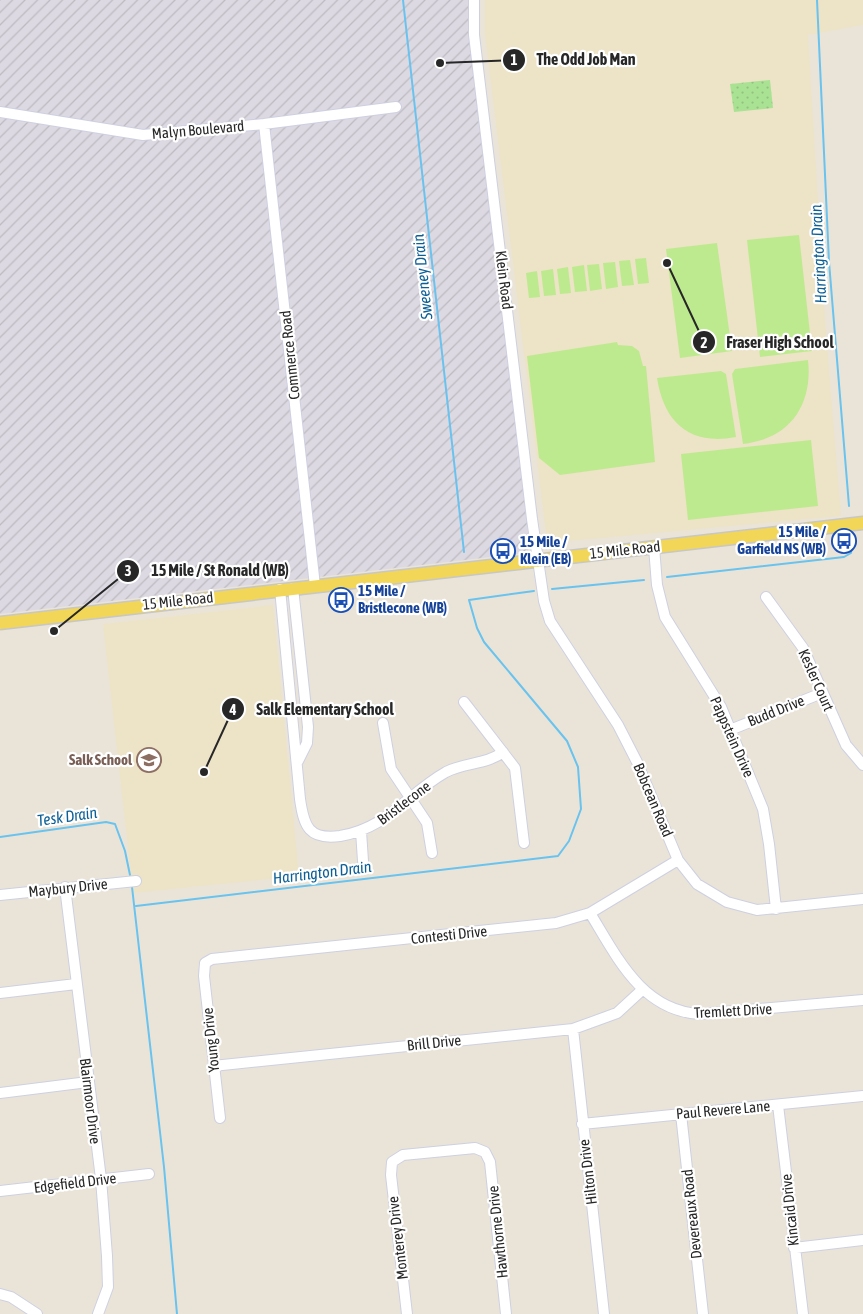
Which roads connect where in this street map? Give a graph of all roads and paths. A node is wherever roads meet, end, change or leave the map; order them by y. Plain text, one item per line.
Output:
1 (474, 0) edge
2 (396, 107) dead end
3 (0, 112) edge
4 (264, 124) junction
5 (863, 523) edge
6 (654, 548) junction
7 (539, 560) junction
8 (315, 586) junction
9 (287, 588) junction
10 (766, 597) dead end
11 (0, 623) edge
12 (822, 693) junction
13 (464, 702) dead end
14 (383, 723) dead end
15 (730, 730) junction
16 (503, 752) junction
17 (863, 765) edge
18 (411, 800) junction
19 (360, 831) junction
20 (524, 843) dead end
21 (432, 853) dead end
22 (678, 860) junction
23 (363, 861) dead end
24 (136, 880) dead end
25 (65, 887) junction
26 (0, 895) edge
27 (863, 899) edge
28 (776, 909) junction
29 (590, 913) junction
30 (205, 963) joint
31 (76, 984) junction
32 (642, 990) junction
33 (0, 993) edge
34 (863, 1000) edge
35 (573, 1029) junction
36 (214, 1066) junction
37 (88, 1082) junction
38 (0, 1092) edge
39 (863, 1096) edge
40 (778, 1105) junction
41 (681, 1114) junction
42 (220, 1118) dead end
43 (582, 1124) junction
44 (485, 1152) joint
45 (149, 1174) dead end
46 (101, 1179) junction
47 (0, 1191) edge
48 (863, 1240) edge
49 (794, 1248) junction
50 (0, 1294) edge
51 (36, 1314) edge
52 (98, 1314) edge
53 (407, 1314) edge
54 (506, 1314) edge
55 (604, 1314) edge
56 (703, 1314) edge
57 (802, 1314) edge

1 - 7 street, Klein Road
2 - 4 street, Malyn Boulevard
3 - 4 street, Malyn Boulevard
4 - 8 street, Commerce Road
5 - 6 main road, 15 Mile Road
6 - 7 main road, 15 Mile Road
6 - 15 street, Pappstein Drive
7 - 8 main road, 15 Mile Road
7 - 22 street, Bobcean Road
8 - 9 main road, 15 Mile Road
9 - 11 main road, 15 Mile Road
9 - 19 street, Bristlecone
10 - 12 street, Kesler Court
12 - 15 street, Budd Drive
12 - 17 street, Kesler Court
13 - 16 street
14 - 18 street
15 - 28 street, Pappstein Drive
16 - 18 street, Bristlecone
16 - 20 street
18 - 19 street, Bristlecone
18 - 21 street
19 - 23 street
22 - 28 street, Bobcean Road
22 - 29 street, Contesti Drive
24 - 25 street, Maybury Drive
25 - 26 street, Maybury Drive
25 - 31 street, Blairmoor Drive
27 - 28 street, Bobcean Road
29 - 30 street, Contesti Drive
29 - 32 street, Tremlett Drive
30 - 36 street, Young Drive
31 - 33 street
31 - 37 street, Blairmoor Drive
32 - 34 street, Tremlett Drive
32 - 35 street, Brill Drive
35 - 36 street, Brill Drive
35 - 43 street, Hilton Drive
36 - 42 street, Young Drive
37 - 38 street
37 - 46 street, Blairmoor Drive
39 - 40 street, Paul Revere Lane
40 - 41 street, Paul Revere Lane
40 - 49 street, Kincaid Drive
41 - 43 street, Paul Revere Lane
41 - 56 street, Devereaux Road
43 - 55 street, Hilton Drive
44 - 53 street, Monterey Drive
44 - 54 street, Hawthorne Drive
45 - 46 street, Edgefield Drive
46 - 47 street, Edgefield Drive
46 - 52 street, Blairmoor Drive
48 - 49 street
49 - 57 street, Kincaid Drive
50 - 51 street

